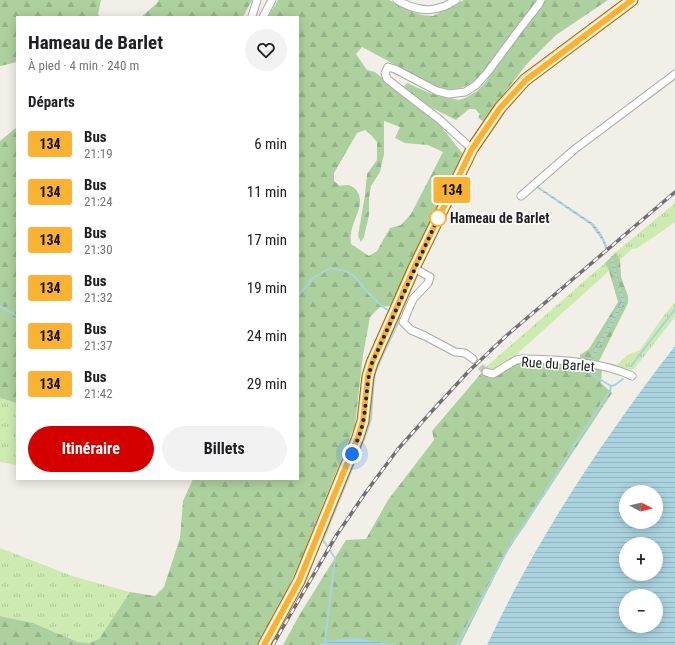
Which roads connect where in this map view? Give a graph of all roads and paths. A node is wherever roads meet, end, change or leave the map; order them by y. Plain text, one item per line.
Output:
1 (258, 0) edge
2 (272, 0) edge
3 (397, 0) edge
4 (456, 0) edge
5 (541, 0) edge
6 (632, 0) edge
7 (252, 16) edge
8 (264, 16) edge
9 (675, 74) edge
10 (472, 149) junction
11 (521, 196) dead end
12 (414, 268) junction
13 (473, 359) tunnel mouth
14 (486, 372) dead end
15 (632, 376) dead end
16 (264, 645) edge

1 - 7 street
2 - 8 street
3 - 4 street
5 - 10 street
6 - 10 main road
9 - 11 street
10 - 12 main road
12 - 13 street
12 - 16 main road
14 - 15 street, Rue du Barlet

